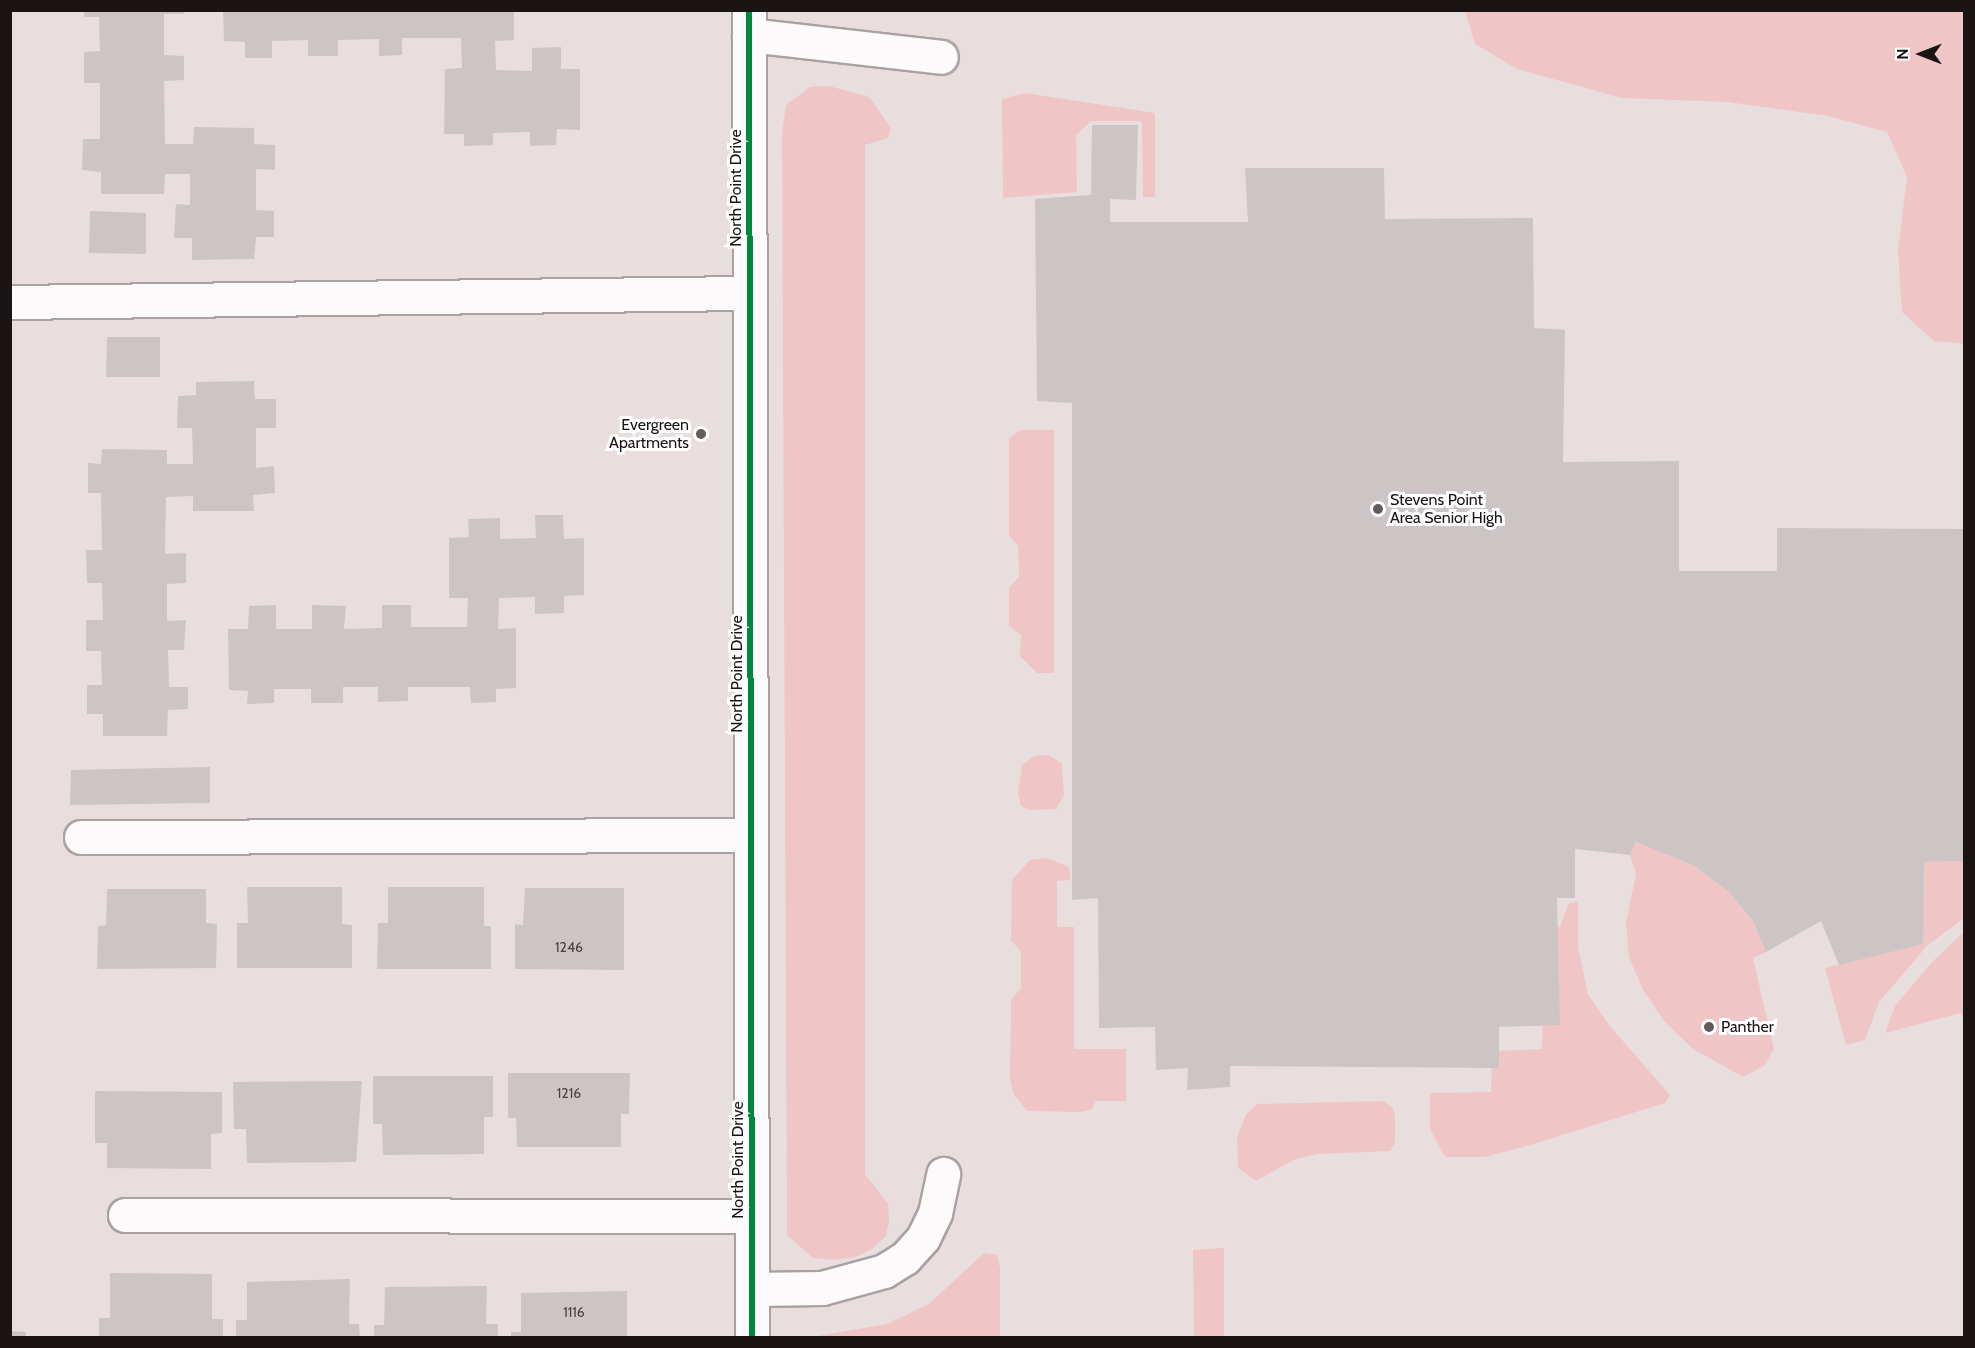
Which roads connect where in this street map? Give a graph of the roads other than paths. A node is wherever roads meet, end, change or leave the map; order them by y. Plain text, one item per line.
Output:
1 (749, 23) edge
2 (941, 57) dead end
3 (749, 293) junction
4 (10, 302) edge
5 (750, 835) junction
6 (81, 837) dead end
7 (943, 1174) dead end
8 (125, 1215) dead end
9 (752, 1216) junction
10 (752, 1289) junction
11 (752, 1338) edge

1 - 2 street
1 - 3 street, North Point Drive
3 - 4 street
3 - 5 street, North Point Drive
5 - 6 street
5 - 9 street, North Point Drive
7 - 10 street
8 - 9 street
9 - 10 street, North Point Drive
10 - 11 street, North Point Drive

